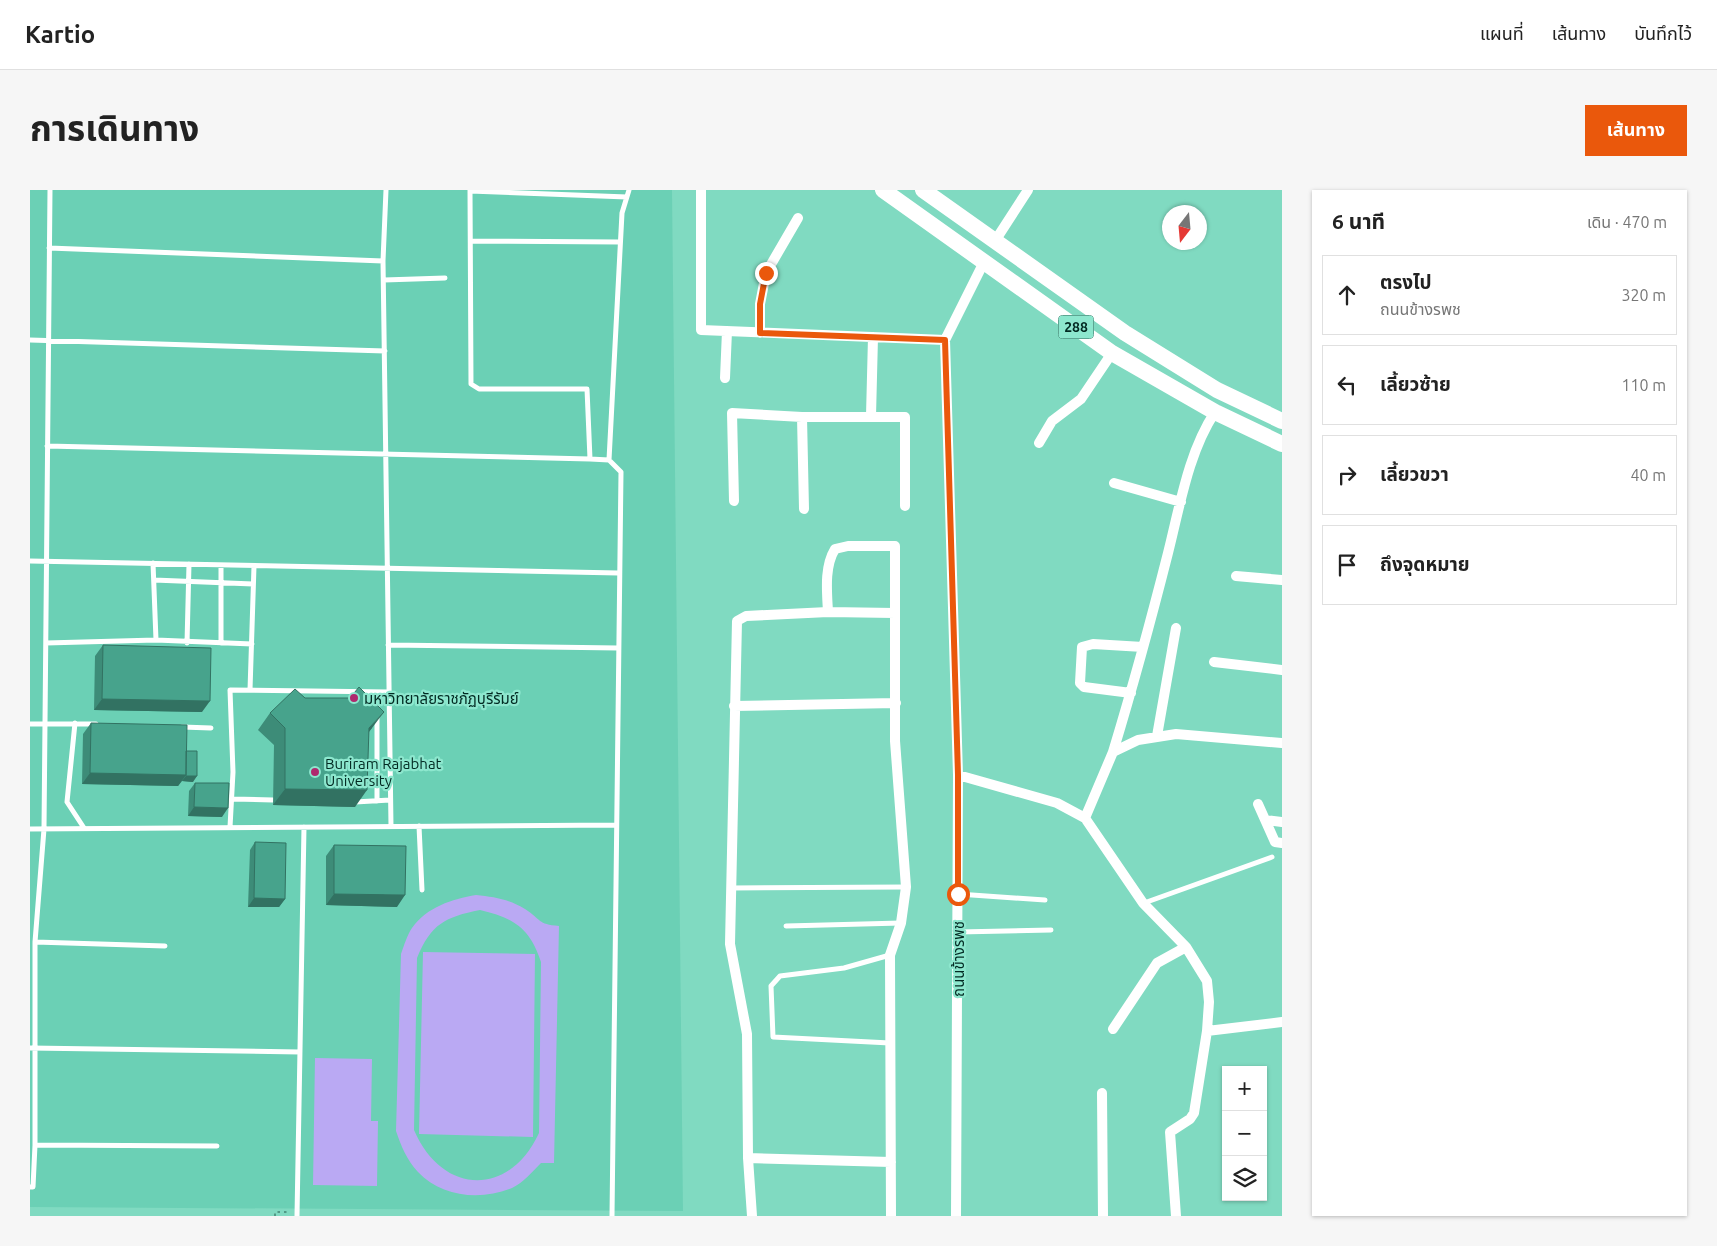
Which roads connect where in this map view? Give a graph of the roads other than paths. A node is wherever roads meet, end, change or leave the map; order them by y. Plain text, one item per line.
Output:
1 (50, 190) edge
2 (386, 190) edge
3 (470, 190) edge
4 (629, 190) edge
5 (702, 190) edge
6 (883, 190) edge
7 (924, 190) edge
8 (1028, 190) edge
9 (627, 197) junction
10 (798, 218) dead end
11 (471, 241) junction
12 (995, 241) junction
13 (620, 242) junction
14 (49, 248) junction
15 (383, 261) junction
16 (984, 262) junction
17 (444, 278) dead end
18 (384, 280) junction
19 (727, 331) junction
20 (760, 333) junction
21 (873, 337) junction
22 (30, 340) edge
23 (945, 340) junction
24 (48, 341) junction
25 (385, 352) junction
26 (1112, 353) junction
27 (725, 378) dead end
28 (1215, 412) junction
29 (871, 416) junction
30 (802, 417) junction
31 (1282, 422) edge
32 (1039, 443) dead end
33 (1282, 444) edge
34 (48, 446) junction
35 (386, 453) junction
36 (590, 459) junction
37 (609, 460) junction
38 (1114, 483) dead end
39 (734, 501) dead end
40 (1181, 502) junction
41 (905, 506) dead end
42 (804, 509) dead end
43 (30, 561) edge
44 (46, 562) junction
45 (153, 563) junction
46 (189, 564) junction
47 (221, 565) junction
48 (254, 566) junction
49 (388, 569) junction
50 (618, 573) junction
51 (1236, 576) dead end
52 (154, 580) junction
53 (1282, 580) edge
54 (188, 581) junction
55 (221, 582) junction
56 (253, 584) junction
57 (828, 612) junction
58 (895, 613) junction
59 (1176, 628) dead end
60 (156, 640) junction
61 (46, 642) junction
62 (187, 643) junction
63 (221, 643) junction
64 (252, 644) junction
65 (388, 645) junction
66 (1143, 647) junction
67 (618, 648) junction
68 (1214, 662) dead end
69 (1282, 670) edge
70 (250, 690) junction
71 (377, 692) junction
72 (389, 692) junction
73 (1131, 693) junction
74 (896, 703) junction
75 (734, 706) junction
76 (76, 723) junction
77 (30, 724) edge
78 (104, 724) edge
79 (46, 725) junction
80 (172, 726) edge
81 (211, 728) dead end
82 (1157, 736) junction
83 (1282, 743) edge
84 (1113, 752) junction
85 (958, 775) junction
86 (232, 800) junction
87 (273, 800) dead end
88 (390, 800) junction
89 (377, 801) junction
90 (356, 802) edge
91 (1258, 804) dead end
92 (1085, 818) junction
93 (1266, 820) junction
94 (1282, 822) edge
95 (616, 825) junction
96 (391, 826) junction
97 (419, 826) junction
98 (230, 827) junction
99 (304, 827) junction
100 (84, 828) junction
101 (30, 829) edge
102 (44, 829) junction
103 (1282, 843) edge
104 (1272, 857) dead end
105 (906, 887) junction
106 (731, 888) junction
107 (422, 890) dead end
108 (958, 894) junction
109 (1044, 900) dead end
110 (1143, 903) junction
111 (901, 922) junction
112 (786, 926) dead end
113 (1051, 930) dead end
114 (958, 932) junction
115 (35, 942) junction
116 (165, 946) dead end
117 (1186, 947) junction
118 (890, 955) junction
119 (1282, 1022) edge
120 (1112, 1029) dead end
121 (1207, 1031) junction
122 (890, 1043) junction
123 (32, 1048) edge
124 (300, 1052) junction
125 (1102, 1093) dead end
126 (35, 1144) junction
127 (217, 1146) dead end
128 (748, 1158) junction
129 (891, 1162) junction
130 (30, 1187) edge
131 (297, 1214) edge
132 (612, 1216) edge
133 (752, 1216) edge
134 (891, 1216) edge
135 (956, 1216) edge
136 (1103, 1216) edge
137 (1176, 1216) edge

1 - 14 lane
2 - 15 lane
3 - 9 lane
3 - 11 lane
4 - 9 lane
5 - 19 street
6 - 16 main road, 288
7 - 12 main road, 288
8 - 12 street
9 - 13 lane
10 - 20 street
11 - 13 lane
11 - 36 lane
12 - 16 main road
12 - 31 main road, 288
13 - 37 lane
14 - 15 lane
14 - 24 lane
15 - 18 lane
16 - 23 street, ถนนข้างรพช
16 - 26 main road, 288
17 - 18 lane
18 - 25 lane
19 - 20 street
19 - 27 street
20 - 21 street
21 - 23 street
21 - 29 street
22 - 24 lane
23 - 85 street, ถนนข้างรพช
24 - 25 lane
24 - 34 lane
25 - 35 lane
26 - 28 main road, 288
26 - 32 street
28 - 33 main road, 288
28 - 40 street
29 - 30 street
29 - 41 street
30 - 39 street
30 - 42 street
34 - 35 lane
34 - 44 lane
35 - 36 lane
35 - 49 lane
36 - 37 lane
37 - 50 lane
38 - 40 street
40 - 66 street
43 - 44 lane
44 - 45 lane
44 - 61 lane
45 - 46 lane
45 - 52 lane
46 - 47 lane
46 - 54 lane
47 - 48 lane
47 - 55 lane
48 - 49 lane
48 - 56 lane
49 - 50 lane
49 - 65 lane
50 - 67 lane
51 - 53 street
52 - 54 lane
52 - 60 lane
54 - 55 lane
54 - 62 lane
55 - 56 lane
55 - 63 lane
56 - 64 lane
57 - 58 street
57 - 58 street
57 - 75 street
58 - 74 street
59 - 82 street
60 - 61 lane
60 - 62 lane
61 - 79 lane
62 - 63 lane
63 - 64 lane
64 - 70 lane
65 - 67 lane
65 - 72 lane
66 - 73 street
66 - 73 street
67 - 95 lane
68 - 69 street
70 - 71 lane
70 - 86 lane
71 - 72 lane
71 - 89 lane
72 - 88 lane
73 - 84 street
74 - 75 street
74 - 105 street
75 - 106 street
76 - 78 lane
76 - 79 lane
76 - 100 lane
77 - 79 lane
79 - 102 lane
80 - 81 lane
82 - 83 street
82 - 84 street
84 - 92 street
85 - 92 street
85 - 108 street, ถนนข้างรพช
86 - 87 lane
86 - 98 lane
88 - 89 lane
88 - 96 lane
89 - 90 lane
91 - 93 street
92 - 110 street
93 - 94 street
93 - 103 street
95 - 97 lane
95 - 132 lane
96 - 97 lane
96 - 99 lane
97 - 107 lane
98 - 99 lane
98 - 100 lane
99 - 124 lane
100 - 102 lane
101 - 102 lane
102 - 115 lane
104 - 110 lane
105 - 106 lane
105 - 111 street
106 - 128 street
108 - 109 lane
108 - 114 street, ถนนข้างรพช
110 - 117 street
111 - 112 lane
111 - 118 street
113 - 114 lane
114 - 135 street, ถนนข้างรพช
115 - 116 lane
115 - 123 lane
117 - 120 street
117 - 121 street
118 - 122 street
118 - 122 lane
119 - 121 street
121 - 137 street
122 - 129 street
123 - 124 lane
123 - 126 lane
124 - 131 lane
125 - 136 street
126 - 127 lane
126 - 130 lane
128 - 129 street
128 - 133 street
129 - 134 street

